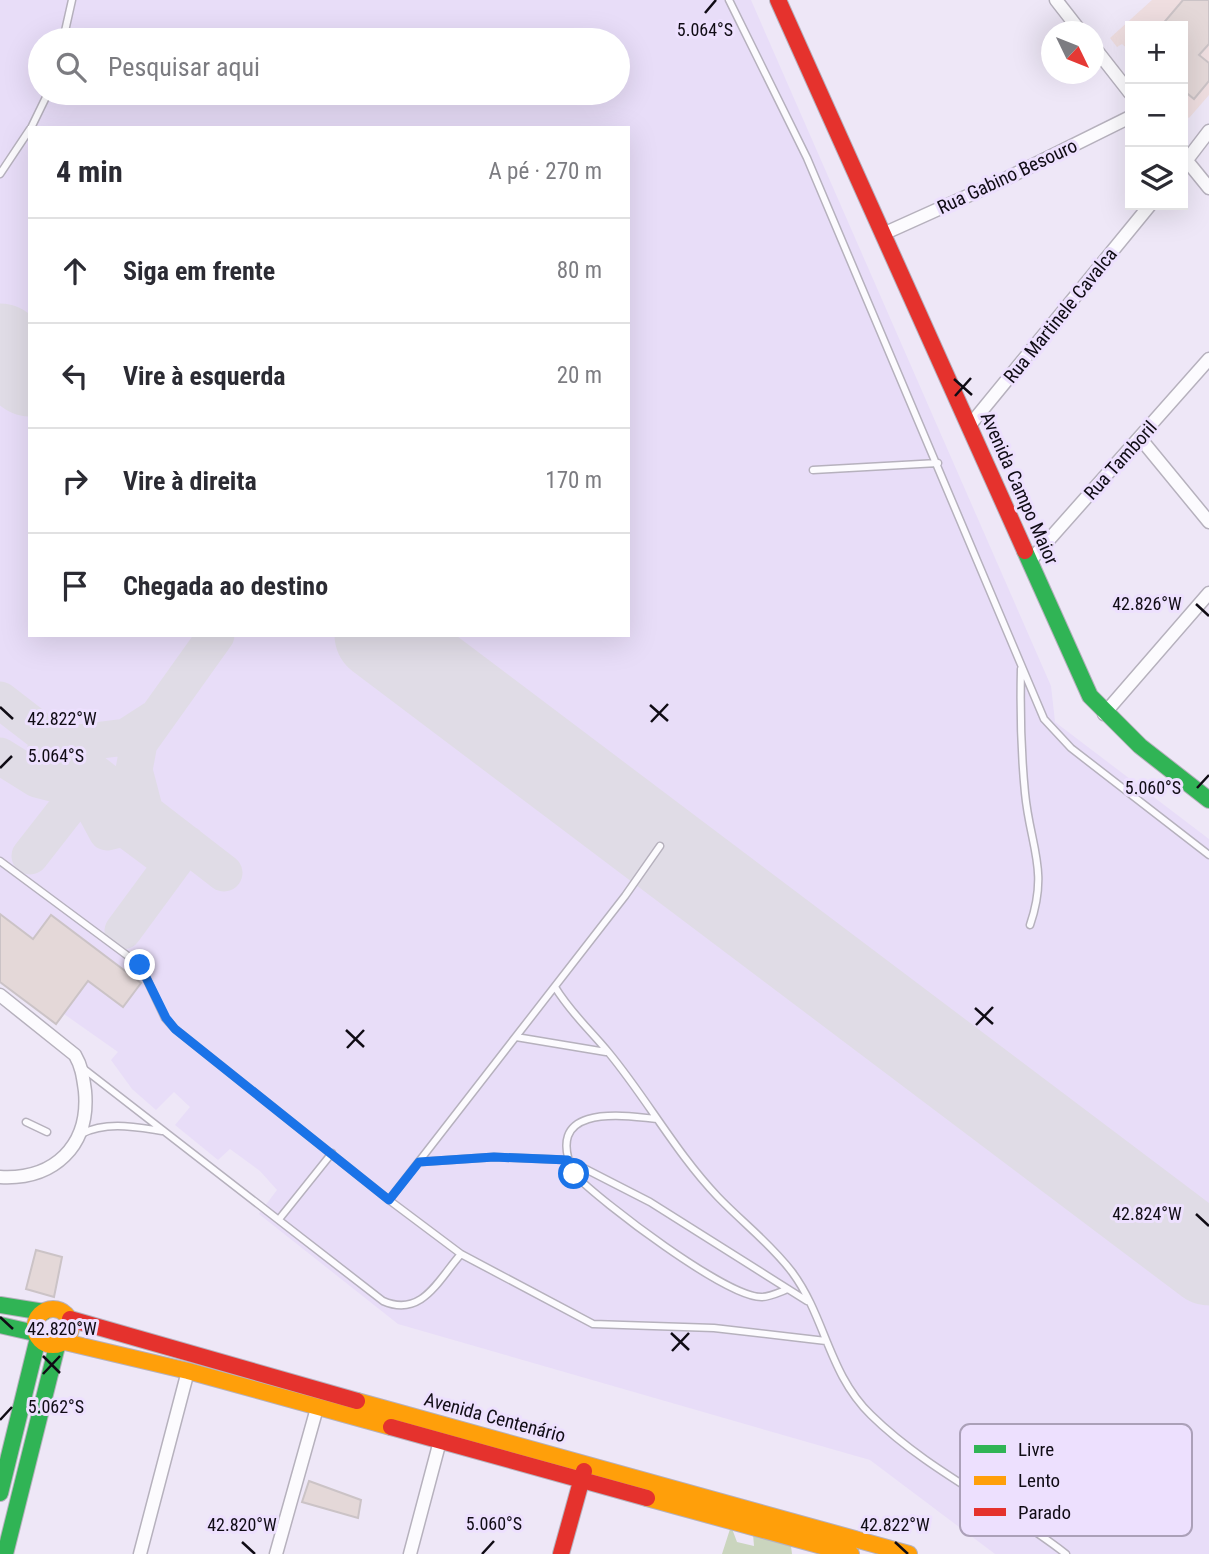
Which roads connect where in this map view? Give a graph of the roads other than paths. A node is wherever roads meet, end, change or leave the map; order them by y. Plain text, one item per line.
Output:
1 (72, 0) edge
2 (729, 0) edge
3 (778, 0) edge
4 (1056, 0) edge
5 (1072, 21) edge
6 (66, 28) edge
7 (1104, 60) edge
8 (1125, 87) edge
9 (42, 105) edge
10 (1125, 119) edge
11 (31, 126) edge
12 (28, 131) edge
13 (1209, 131) edge
14 (1188, 155) edge
15 (1188, 164) edge
16 (0, 174) edge
17 (1209, 188) edge
18 (1146, 210) edge
19 (883, 234) junction
20 (1209, 359) edge
21 (970, 425) junction
22 (1140, 438) junction
23 (938, 463) junction
24 (813, 470) dead end
25 (1209, 522) edge
26 (1030, 561) junction
27 (1209, 593) edge
28 (1021, 667) junction
29 (1104, 714) junction
30 (1209, 800) edge
31 (660, 846) dead end
32 (1209, 855) edge
33 (0, 861) edge
34 (1030, 925) dead end
35 (555, 987) junction
36 (0, 995) edge
37 (516, 1037) junction
38 (608, 1052) junction
39 (82, 1068) junction
40 (657, 1119) junction
41 (26, 1122) dead end
42 (164, 1131) junction
43 (47, 1132) dead end
44 (81, 1134) junction
45 (332, 1153) junction
46 (568, 1160) junction
47 (419, 1162) junction
48 (0, 1177) edge
49 (389, 1200) junction
50 (280, 1218) junction
51 (461, 1254) junction
52 (788, 1289) junction
53 (809, 1303) junction
54 (0, 1305) edge
55 (44, 1312) junction
56 (70, 1319) junction
57 (0, 1325) edge
58 (37, 1335) junction
59 (826, 1341) junction
60 (61, 1344) junction
61 (188, 1371) junction
62 (317, 1408) junction
63 (440, 1441) junction
64 (586, 1464) junction
65 (581, 1482) junction
66 (960, 1482) edge
67 (0, 1493) edge
68 (1040, 1536) edge
69 (842, 1553) edge
70 (5, 1554) edge
71 (140, 1554) edge
72 (276, 1554) edge
73 (410, 1554) edge
74 (561, 1554) edge
75 (909, 1554) edge
76 (1066, 1554) edge

1 - 6 lane
2 - 23 lane
3 - 19 main road, Avenida Campo Maior
4 - 5 street
7 - 8 street
9 - 11 lane
10 - 19 street, Rua Gabino Besouro
12 - 16 lane
13 - 14 street
15 - 17 street
18 - 21 street, Rua Martinele Cavalca
19 - 21 main road, Avenida Campo Maior
20 - 22 street, Rua Tamboril
21 - 26 main road, Avenida Campo Maior
22 - 25 street
22 - 26 street, Rua Tamboril
23 - 24 lane
23 - 28 lane
26 - 29 main road, Avenida Campo Maior
27 - 29 street
28 - 32 lane
28 - 34 lane
29 - 30 main road, Avenida Campo Maior
31 - 35 lane
33 - 45 lane
35 - 37 lane
35 - 38 lane
36 - 39 street
37 - 38 lane
37 - 47 lane
38 - 40 lane
39 - 42 lane
39 - 44 street
40 - 46 lane
40 - 53 lane
41 - 43 lane
42 - 44 lane
42 - 50 lane
44 - 48 street
45 - 49 lane
45 - 50 lane
46 - 47 lane
46 - 52 lane
46 - 52 lane
47 - 49 lane
49 - 51 lane
50 - 51 lane
51 - 59 lane
52 - 53 lane
53 - 59 lane
54 - 55 main road
55 - 56 main road
55 - 58 main road
56 - 60 main road
56 - 64 main road, Avenida Centenário
57 - 58 main road
58 - 60 main road
58 - 67 main road
59 - 66 lane
60 - 61 main road, Avenida Centenário
60 - 70 main road
61 - 62 main road, Avenida Centenário
61 - 71 street
62 - 63 main road, Avenida Centenário
62 - 72 street
63 - 65 main road, Avenida Centenário
63 - 73 street
64 - 65 main road
64 - 75 main road, Avenida Centenário
65 - 69 main road, Avenida Centenário
65 - 74 main road
68 - 76 lane

